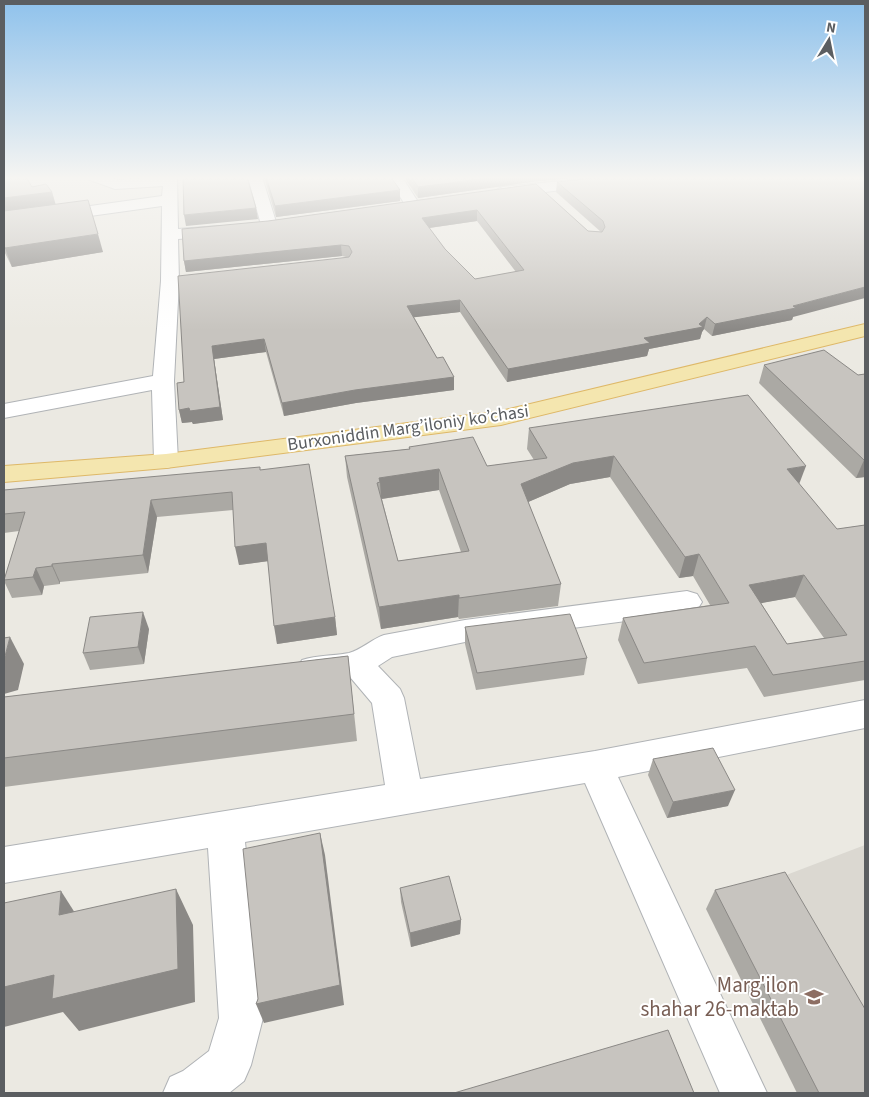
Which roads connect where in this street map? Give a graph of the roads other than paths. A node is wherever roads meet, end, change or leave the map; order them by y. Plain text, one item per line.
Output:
1 (170, 228) edge
2 (235, 229) edge
3 (170, 235) junction
4 (865, 330) edge
5 (163, 381) junction
6 (4, 411) edge
7 (166, 461) junction
8 (4, 474) edge
9 (687, 602) dead end
10 (357, 664) junction
11 (288, 672) edge
12 (865, 714) edge
13 (595, 766) junction
14 (406, 797) junction
15 (226, 827) junction
16 (4, 865) edge
17 (186, 1093) edge
18 (744, 1093) edge

1 - 3 street
2 - 3 street
3 - 5 street
4 - 7 main road, Burxoniddin Marg’iloniy ko’chasi
5 - 6 street
5 - 7 street
7 - 8 main road, Burxoniddin Marg’iloniy ko’chasi
9 - 10 street
10 - 11 street
10 - 14 street
12 - 13 street
13 - 14 street
13 - 18 street
14 - 15 street
15 - 16 street
15 - 17 street

